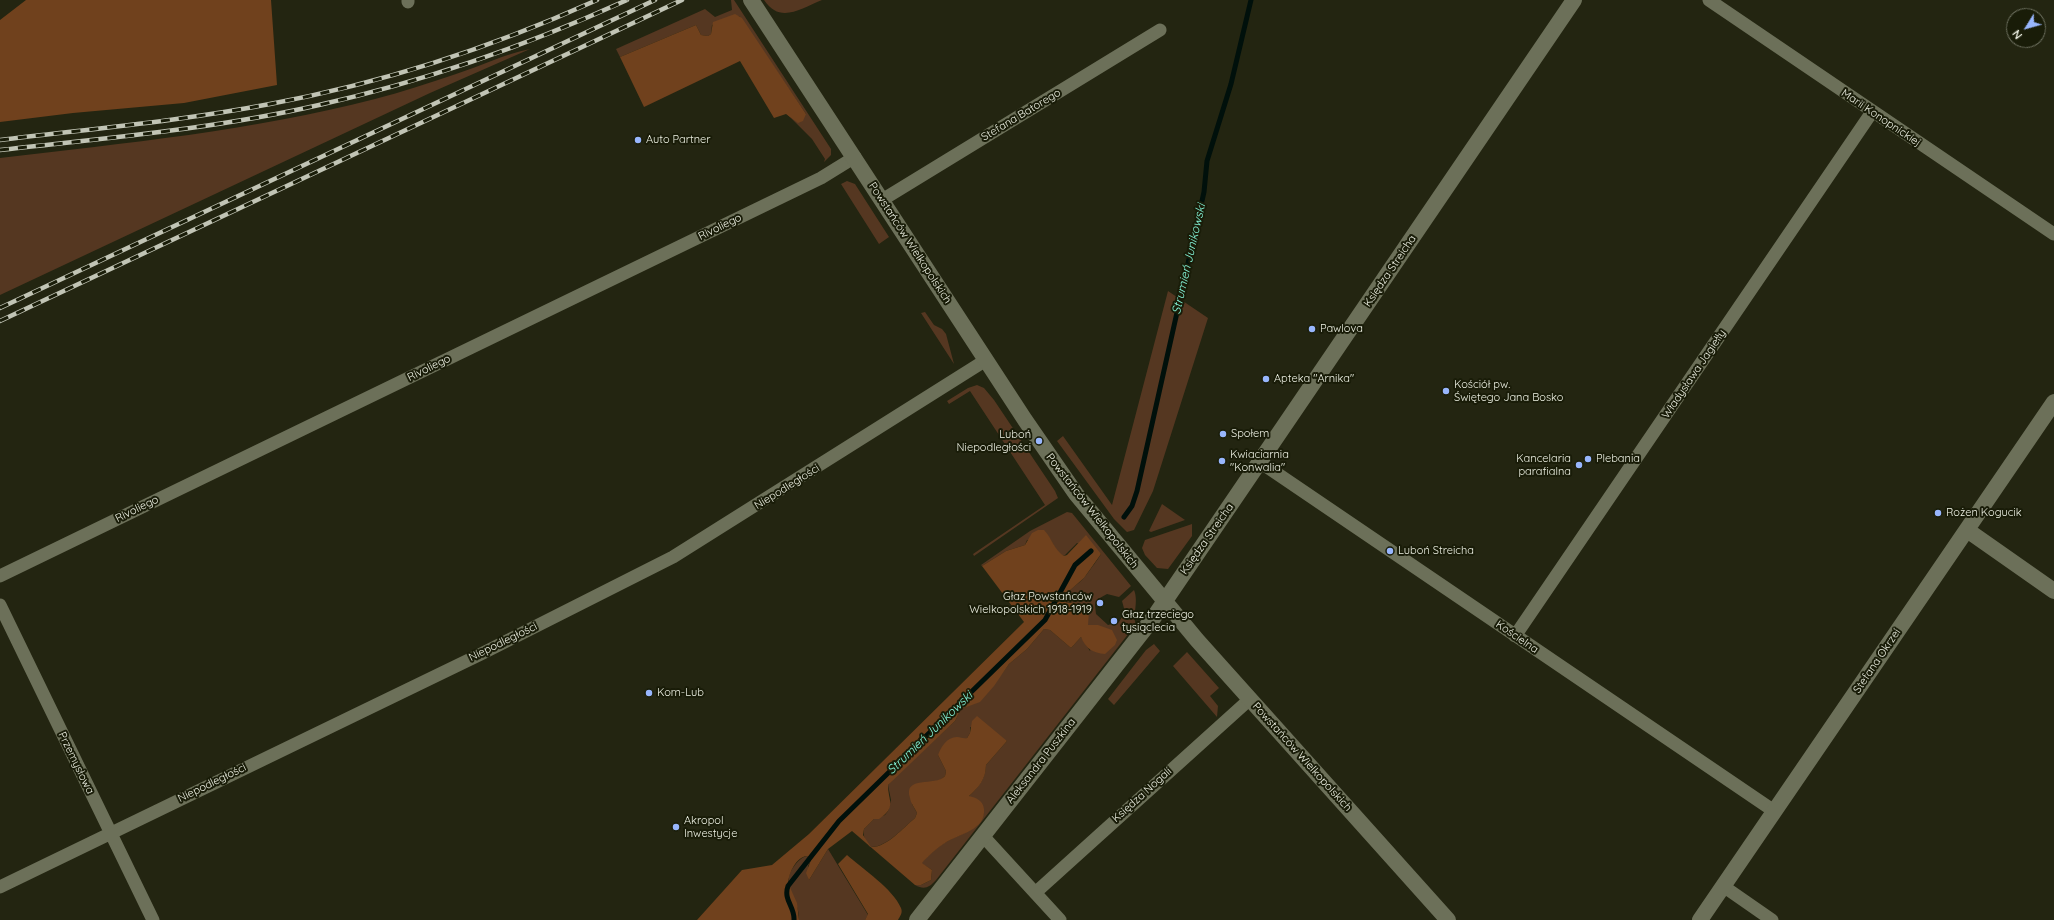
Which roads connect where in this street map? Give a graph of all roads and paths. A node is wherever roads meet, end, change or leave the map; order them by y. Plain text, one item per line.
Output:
1 (751, 0) edge
2 (1574, 0) edge
3 (1709, 0) edge
4 (1160, 30) dead end
5 (1872, 112) junction
6 (855, 157) junction
7 (882, 200) junction
8 (2054, 234) edge
9 (986, 360) junction
10 (2054, 402) edge
11 (1260, 462) junction
12 (1966, 530) junction
13 (0, 576) edge
14 (2054, 591) edge
15 (1164, 602) junction
16 (0, 606) edge
17 (1515, 636) junction
18 (1250, 699) junction
19 (1774, 812) junction
20 (110, 832) junction
21 (983, 836) junction
22 (1723, 886) junction
23 (0, 887) edge
24 (1035, 893) junction
25 (153, 920) edge
26 (917, 920) edge
27 (1060, 920) edge
28 (1448, 920) edge
29 (1700, 920) edge
30 (1772, 920) edge

1 - 6 street, Powstańców Wielkopolskich
2 - 11 street, Księdza Streicha
3 - 5 street, Marii Konopnickiej
4 - 7 street, Stefana Batorego
5 - 8 street, Marii Konopnickiej
5 - 17 street, Władysława Jagiełły
6 - 7 street, Powstańców Wielkopolskich
6 - 13 street, Rivoliego
7 - 9 street, Powstańców Wielkopolskich
9 - 15 street, Powstańców Wielkopolskich
9 - 20 street, Niepodległości
10 - 12 street, Stefana Okrzei
11 - 15 street, Księdza Streicha
11 - 17 street, Kościelna
12 - 14 street
12 - 19 street, Stefana Okrzei
15 - 18 street, Powstańców Wielkopolskich
15 - 21 street, Aleksandra Puszkina
16 - 20 street, Przemysłowa
17 - 19 street, Kościelna
18 - 24 street, Księdza Nogali
18 - 28 street, Powstańców Wielkopolskich
19 - 22 street, Stefana Okrzei
20 - 23 street, Niepodległości
20 - 25 street, Przemysłowa
21 - 24 street
21 - 26 street, Aleksandra Puszkina
22 - 29 street, Stefana Okrzei
22 - 30 street
24 - 27 street

